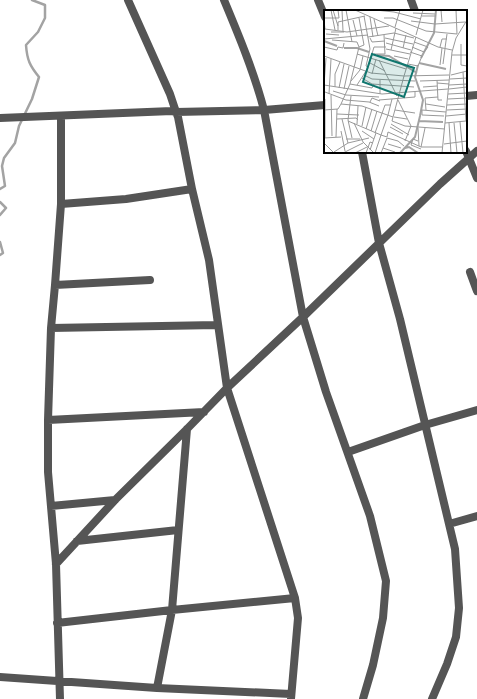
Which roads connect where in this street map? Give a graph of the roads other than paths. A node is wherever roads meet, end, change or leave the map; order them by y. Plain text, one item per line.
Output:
1 (128, 0) edge
2 (224, 0) edge
3 (318, 0) edge
4 (411, 0) edge
5 (415, 10) edge
6 (324, 15) edge
7 (477, 95) edge
8 (467, 96) edge
9 (324, 105) edge
10 (264, 110) junction
11 (176, 112) junction
12 (61, 116) junction
13 (0, 118) edge
14 (477, 152) edge
15 (362, 153) edge
16 (467, 153) edge
17 (469, 159) junction
18 (477, 178) edge
19 (192, 189) junction
20 (61, 204) junction
21 (380, 243) junction
22 (470, 272) dead end
23 (150, 280) dead end
24 (55, 285) junction
25 (477, 291) edge
26 (303, 317) junction
27 (217, 325) junction
28 (50, 328) junction
29 (227, 388) junction
30 (477, 410) edge
31 (204, 412) junction
32 (48, 420) junction
33 (425, 425) junction
34 (187, 429) junction
35 (348, 452) junction
36 (115, 500) junction
37 (51, 506) junction
38 (477, 516) edge
39 (449, 524) junction
40 (178, 530) junction
41 (77, 540) junction
42 (56, 564) junction
43 (295, 598) junction
44 (172, 610) junction
45 (57, 623) junction
46 (0, 677) edge
47 (59, 682) junction
48 (158, 688) junction
49 (224, 695) edge
50 (291, 696) edge
51 (60, 699) edge
52 (363, 699) edge
53 (432, 699) edge

1 - 11 street
2 - 10 street
3 - 6 street
4 - 5 street
7 - 8 street
9 - 10 street
10 - 11 street
10 - 26 street
11 - 12 street
11 - 19 street
12 - 13 street
12 - 20 street
14 - 17 street
15 - 21 street
16 - 17 street
17 - 18 street
17 - 21 street
19 - 20 street
19 - 27 street
20 - 24 street
21 - 26 street
21 - 33 street
22 - 25 street
23 - 24 street
24 - 28 street
26 - 29 street
26 - 35 street
27 - 28 street
27 - 29 street
28 - 32 street
29 - 31 street
29 - 43 street
30 - 33 street
31 - 32 street
31 - 34 street
32 - 37 street
33 - 35 street
33 - 39 street
34 - 36 street
34 - 40 street
35 - 52 street
36 - 37 street
36 - 41 street
37 - 42 street
38 - 39 street
39 - 53 street
40 - 41 street
40 - 44 street
41 - 42 street
42 - 45 street
43 - 44 street
43 - 50 street
44 - 45 street
44 - 48 street
45 - 47 street
46 - 47 street
47 - 48 street
47 - 51 street
48 - 49 street
49 - 50 street

